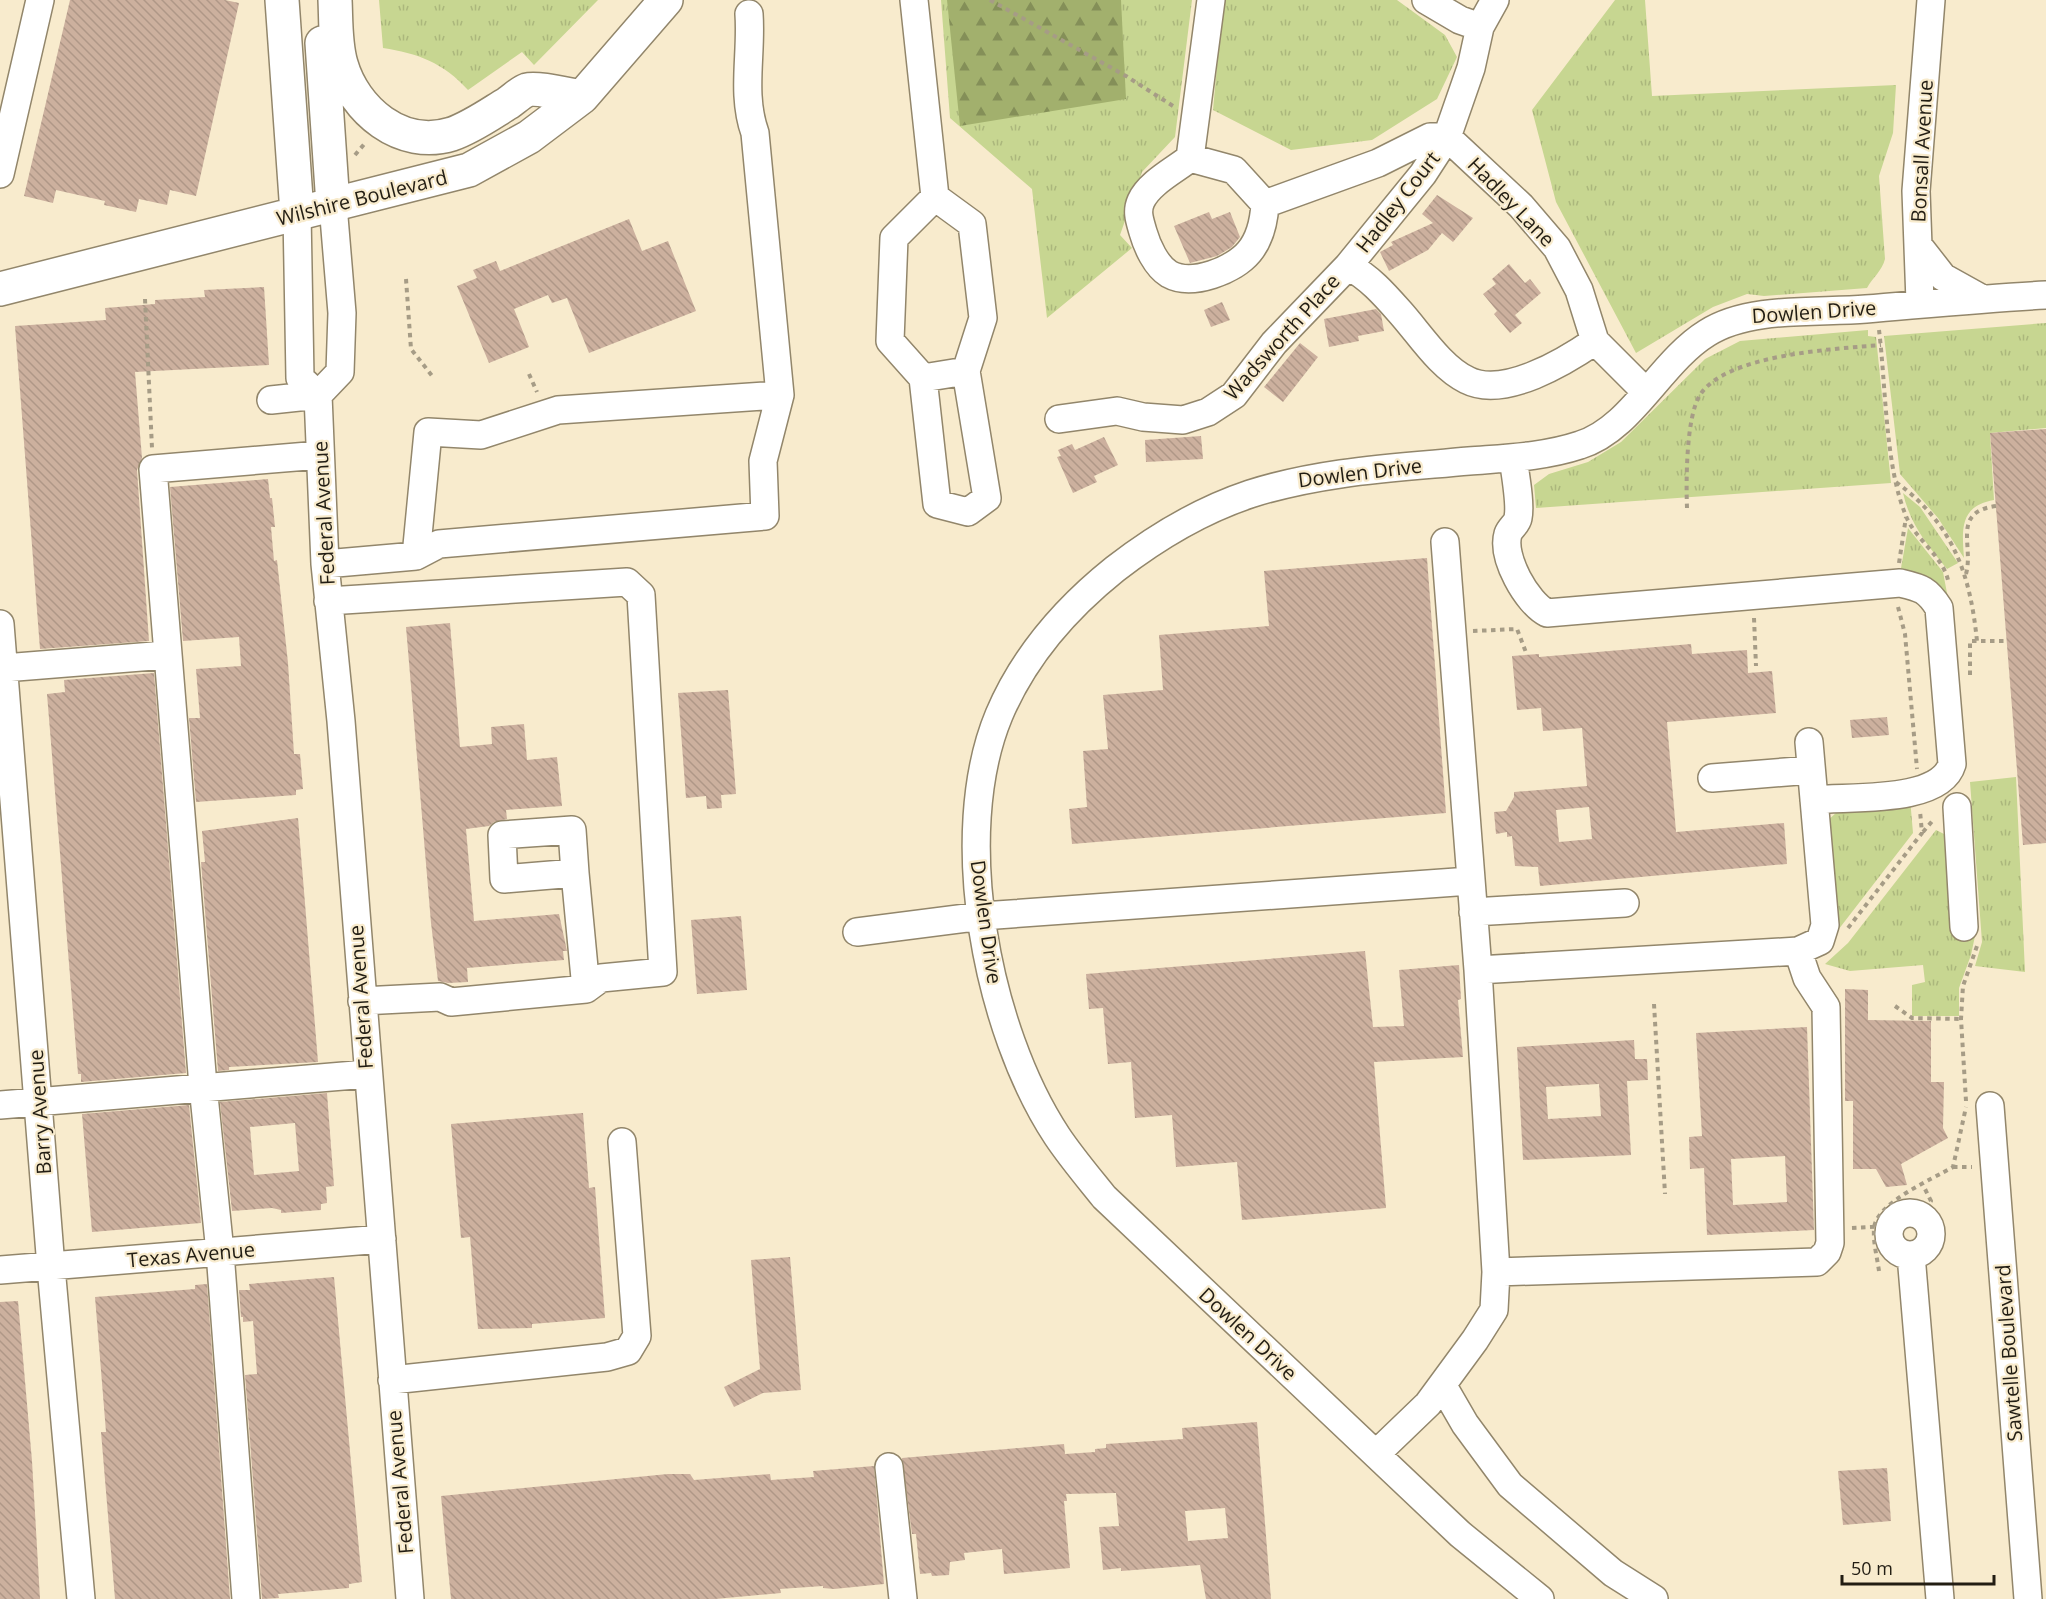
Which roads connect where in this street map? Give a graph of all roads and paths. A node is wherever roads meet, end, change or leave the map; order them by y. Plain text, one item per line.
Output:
1 (40, 0) edge
2 (282, 0) edge
3 (319, 0) edge
4 (335, 0) edge
5 (666, 0) edge
6 (914, 0) edge
7 (990, 0) edge
8 (1211, 0) edge
9 (1426, 0) edge
10 (1495, 0) edge
11 (1931, 0) edge
12 (749, 14) dead end
13 (1480, 27) junction
14 (10, 87) edge
15 (582, 97) junction
16 (1194, 124) junction
17 (1447, 137) junction
18 (369, 138) dead end
19 (1190, 158) junction
20 (347, 160) dead end
21 (0, 174) edge
22 (935, 197) junction
23 (1265, 204) junction
24 (333, 206) junction
25 (297, 213) junction
26 (1918, 245) junction
27 (1348, 266) junction
28 (405, 279) dead end
29 (0, 289) edge
30 (2046, 295) edge
31 (1981, 297) junction
32 (145, 299) dead end
33 (1920, 303) junction
34 (1595, 341) junction
35 (1881, 345) dead end
36 (966, 370) junction
37 (433, 377) dead end
38 (923, 378) junction
39 (1646, 392) junction
40 (318, 395) junction
41 (780, 395) junction
42 (271, 400) dead end
43 (1059, 419) dead end
44 (320, 455) junction
45 (1513, 458) junction
46 (161, 468) junction
47 (1895, 482) dead end
48 (1996, 506) dead end
49 (1687, 508) dead end
50 (1906, 516) dead end
51 (1445, 542) dead end
52 (416, 556) junction
53 (325, 564) junction
54 (1898, 570) dead end
55 (1966, 574) junction
56 (328, 602) junction
57 (1898, 608) dead end
58 (1753, 610) dead end
59 (0, 624) edge
60 (1466, 631) dead end
61 (1977, 641) junction
62 (2007, 641) dead end
63 (1970, 650) dead end
64 (166, 655) junction
65 (1527, 655) dead end
66 (1756, 666) dead end
67 (4, 668) junction
68 (1809, 742) dead end
69 (1811, 770) junction
70 (1917, 771) dead end
71 (1712, 778) dead end
72 (1814, 800) junction
73 (1920, 805) dead end
74 (1957, 807) dead end
75 (575, 873) dead end
76 (1470, 882) junction
77 (1624, 903) dead end
78 (1473, 912) junction
79 (982, 916) junction
80 (1964, 927) dead end
81 (1846, 931) dead end
82 (857, 932) dead end
83 (1798, 951) junction
84 (1478, 970) junction
85 (586, 989) junction
86 (362, 1001) junction
87 (1654, 1004) dead end
88 (1895, 1006) dead end
89 (1961, 1019) dead end
90 (367, 1074) junction
91 (203, 1086) junction
92 (40, 1102) junction
93 (0, 1105) edge
94 (1978, 1106) joint
95 (622, 1142) dead end
96 (1953, 1167) junction
97 (1972, 1167) dead end
98 (1923, 1185) junction
99 (1665, 1194) dead end
100 (1918, 1214) junction
101 (1882, 1226) junction
102 (1830, 1229) junction
103 (382, 1239) junction
104 (220, 1252) junction
105 (1911, 1255) junction
106 (51, 1267) junction
107 (0, 1270) edge
108 (1879, 1271) dead end
109 (1496, 1272) junction
110 (392, 1380) junction
111 (1443, 1386) junction
112 (1376, 1454) junction
113 (889, 1467) dead end
114 (81, 1599) edge
115 (246, 1599) edge
116 (410, 1599) edge
117 (903, 1599) edge
118 (1540, 1599) edge
119 (1654, 1599) edge
120 (1940, 1599) edge
121 (2028, 1599) edge

1 - 14 street
2 - 25 main road
3 - 24 main road
4 - 15 main road
5 - 15 main road, Wilshire Boulevard
6 - 22 street
7 - 16 path
8 - 16 street
9 - 13 street
10 - 13 street
11 - 26 street, Bonsall Avenue
12 - 41 street
13 - 17 street
14 - 21 street
15 - 24 main road, Wilshire Boulevard
16 - 19 street
17 - 23 street
17 - 27 street, Hadley Court
17 - 34 street, Hadley Lane
18 - 20 path
19 - 23 street
19 - 23 street
22 - 36 street
22 - 38 street
24 - 25 main road, Wilshire Boulevard
24 - 40 street
25 - 29 main road, Wilshire Boulevard
25 - 40 street
26 - 31 street
26 - 33 street, Bonsall Avenue
27 - 34 street, Wadsworth Place
27 - 43 street, Wadsworth Place
28 - 37 path
30 - 31 street, Dowlen Drive
31 - 33 street, Dowlen Drive
32 - 46 path
33 - 39 street, Dowlen Drive
34 - 39 street, Hadley Lane
35 - 49 path
36 - 38 street
36 - 38 street
39 - 45 street, Dowlen Drive
40 - 42 street
40 - 44 street, Federal Avenue
41 - 52 street
41 - 52 street
44 - 46 street
44 - 53 street, Federal Avenue
45 - 72 street
45 - 79 street, Dowlen Drive
46 - 64 street
47 - 55 path
48 - 55 path
50 - 54 path
51 - 76 street
52 - 53 street
53 - 56 street, Federal Avenue
55 - 61 path
56 - 85 street
56 - 86 street, Federal Avenue
57 - 70 path
58 - 66 path
59 - 67 street, Barry Avenue
60 - 65 path
61 - 62 path
61 - 63 path
64 - 67 street
64 - 91 street
67 - 92 street, Barry Avenue
68 - 69 street
69 - 71 street
69 - 72 street
72 - 83 street
73 - 81 path
74 - 80 street
75 - 85 street
76 - 78 street
76 - 79 street
77 - 78 street
78 - 84 street
79 - 82 street
79 - 112 street, Dowlen Drive
83 - 84 street
83 - 102 street
84 - 109 street
85 - 86 street
86 - 90 street, Federal Avenue
87 - 99 path
88 - 89 path
90 - 91 street
90 - 103 street, Federal Avenue
91 - 92 street
91 - 104 street
92 - 93 street
92 - 106 street, Barry Avenue
94 - 96 path
94 - 121 street, Sawtelle Boulevard
95 - 110 street
96 - 97 path
96 - 98 path
98 - 100 path
98 - 101 path
100 - 101 street
100 - 105 street
101 - 102 path
101 - 105 street
101 - 108 path
102 - 109 street
103 - 104 street, Texas Avenue
103 - 110 street, Federal Avenue
104 - 106 street, Texas Avenue
104 - 115 street
105 - 120 street
106 - 107 street, Texas Avenue
106 - 114 street, Barry Avenue
109 - 111 street
110 - 116 street, Federal Avenue
111 - 112 street
111 - 119 street
112 - 118 street, Dowlen Drive
113 - 117 street

